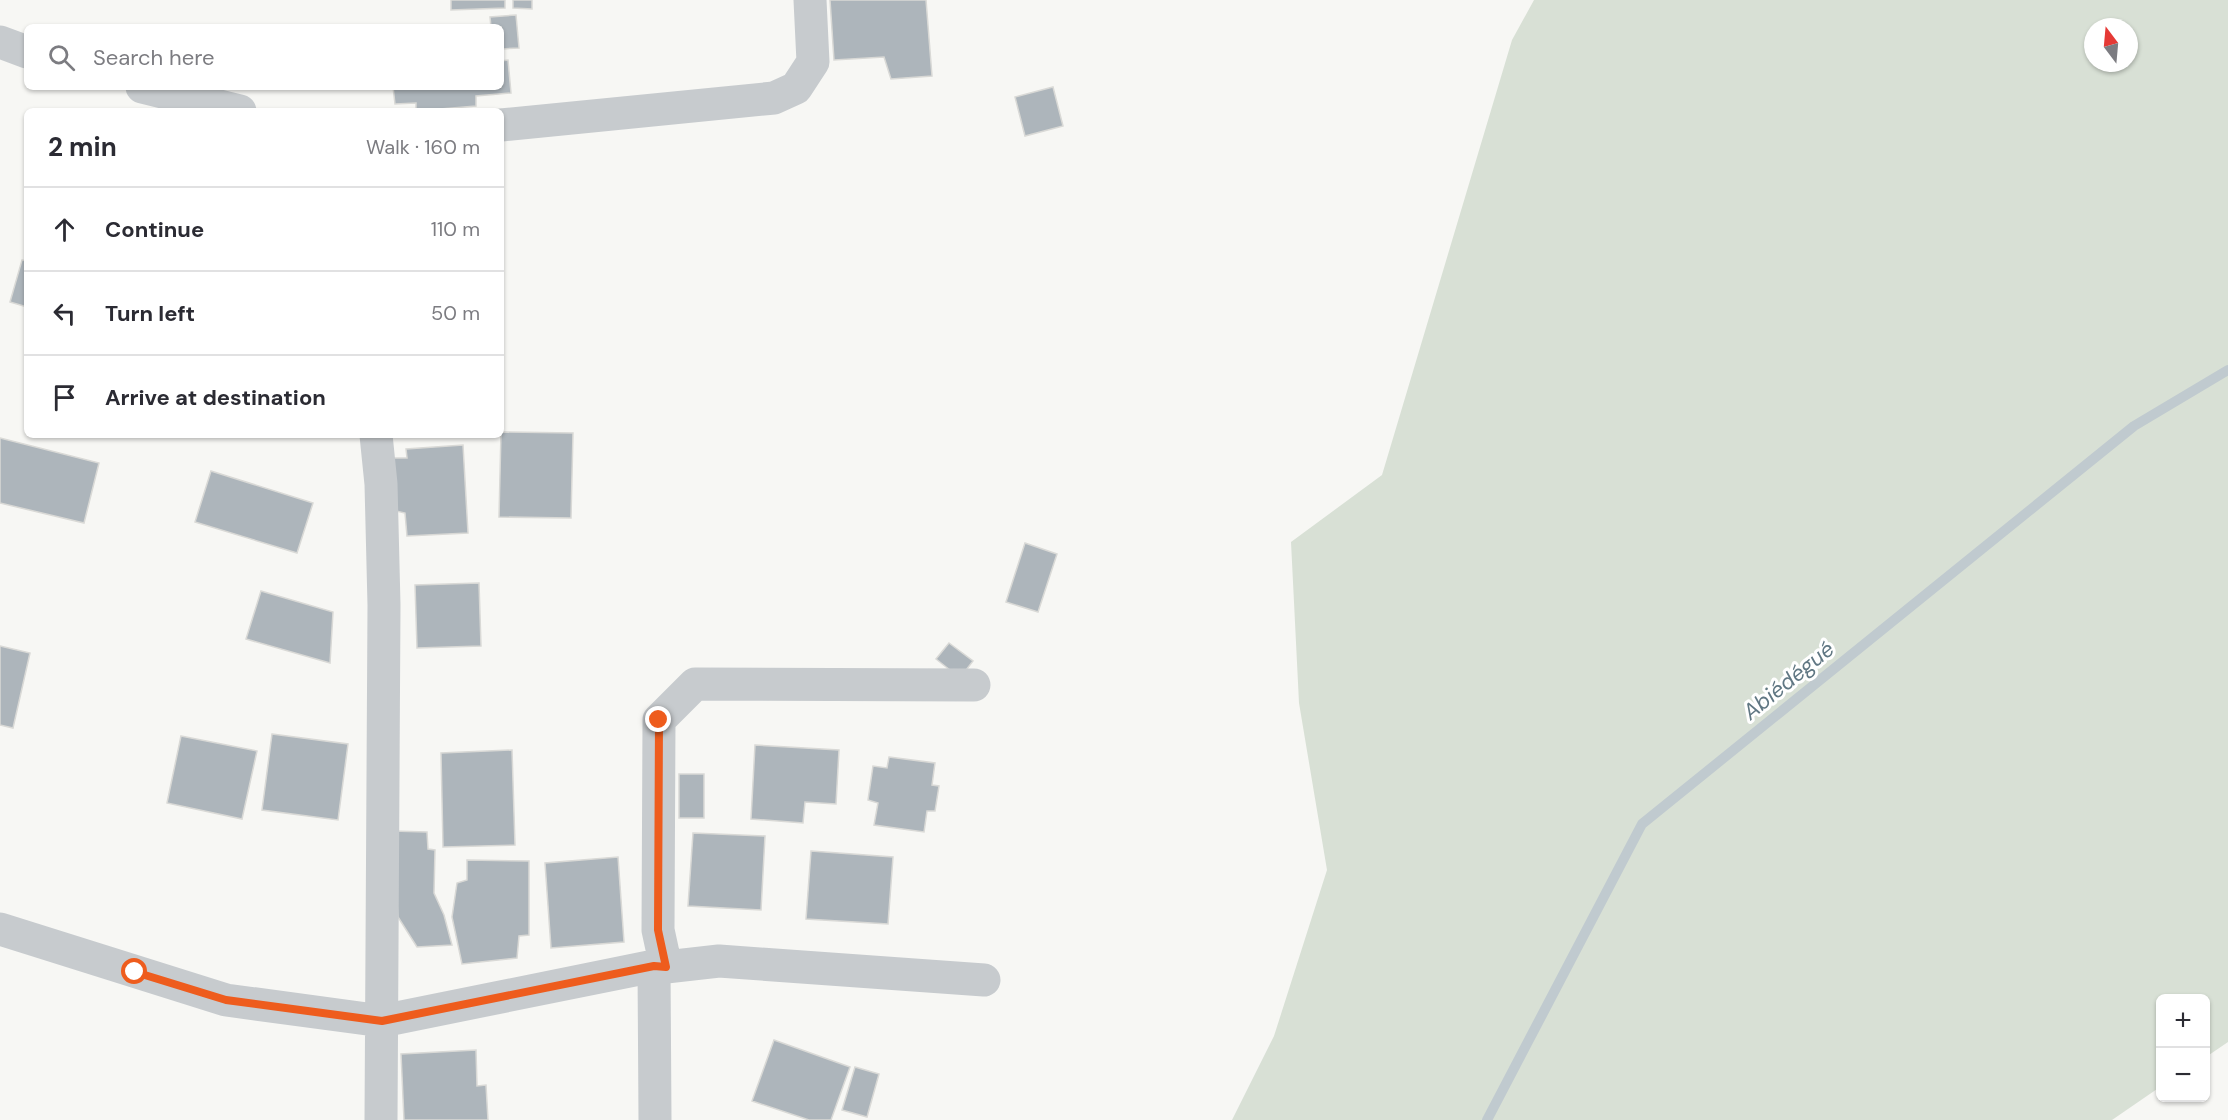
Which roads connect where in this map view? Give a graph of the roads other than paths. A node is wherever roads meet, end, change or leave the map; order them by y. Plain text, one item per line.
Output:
1 (810, 0) edge
2 (0, 42) edge
3 (24, 51) edge
4 (154, 90) edge
5 (228, 108) edge
6 (504, 125) edge
7 (376, 438) edge
8 (974, 685) dead end
9 (0, 928) edge
10 (660, 967) junction
11 (984, 980) dead end
12 (382, 1021) junction
13 (381, 1120) edge
14 (655, 1120) edge

1 - 6 street
2 - 3 street
4 - 5 street
7 - 12 street
8 - 10 street
9 - 12 street
10 - 11 street
10 - 12 street
10 - 14 street
12 - 13 street

